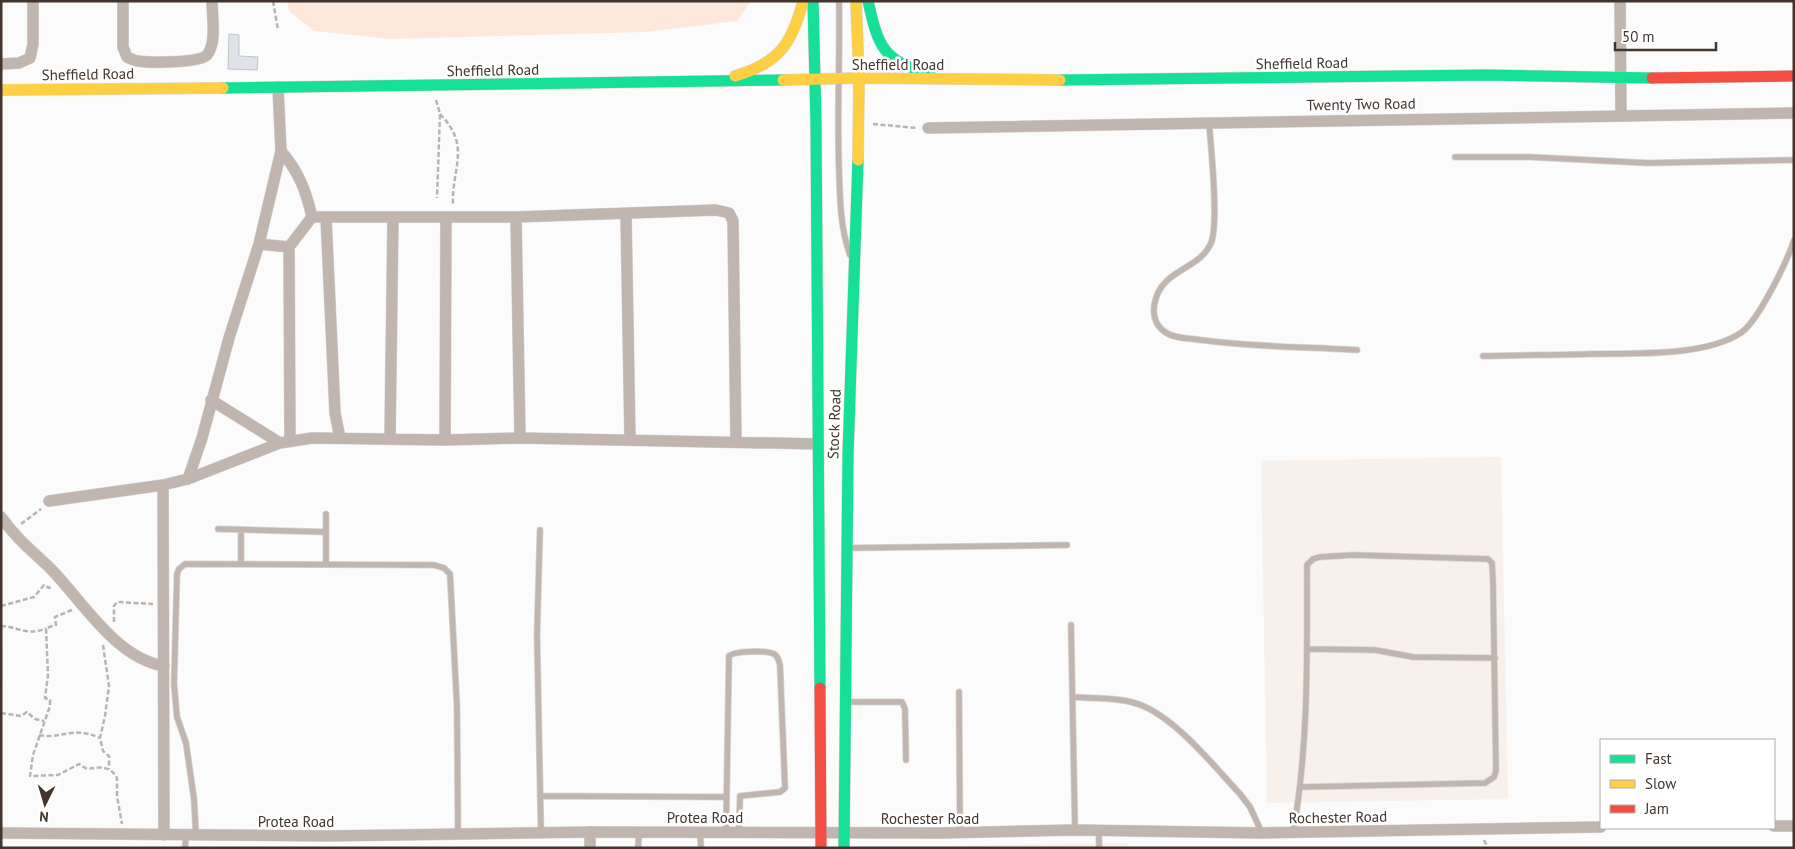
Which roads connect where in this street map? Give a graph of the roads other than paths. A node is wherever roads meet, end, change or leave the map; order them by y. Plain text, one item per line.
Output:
1 (33, 1) edge
2 (123, 1) edge
3 (212, 1) edge
4 (803, 1) edge
5 (813, 1) edge
6 (839, 1) edge
7 (856, 1) edge
8 (868, 1) edge
9 (1620, 1) edge
10 (1, 64) edge
11 (1794, 76) edge
12 (838, 78) junction
13 (858, 78) junction
14 (969, 79) junction
15 (1622, 79) junction
16 (815, 80) junction
17 (701, 84) junction
18 (278, 87) junction
19 (1, 90) edge
20 (1794, 113) edge
21 (1621, 114) junction
22 (1209, 122) junction
23 (928, 128) road end
24 (281, 151) junction
25 (1456, 157) dead end
26 (1794, 160) edge
27 (626, 214) junction
28 (312, 217) junction
29 (326, 217) junction
30 (393, 217) junction
31 (450, 217) junction
32 (516, 217) junction
33 (1794, 240) edge
34 (259, 244) junction
35 (289, 247) junction
36 (855, 271) junction
37 (1356, 350) dead end
38 (1483, 356) dead end
39 (212, 400) junction
40 (340, 438) junction
41 (390, 438) junction
42 (520, 438) junction
43 (446, 440) junction
44 (630, 440) junction
45 (285, 442) junction
46 (736, 442) junction
47 (818, 444) junction
48 (188, 479) junction
49 (162, 485) junction
50 (49, 501) road end
51 (326, 514) dead end
52 (1, 517) edge
53 (218, 529) dead end
54 (241, 530) junction
55 (540, 530) dead end
56 (326, 532) junction
57 (1067, 545) dead end
58 (846, 548) junction
59 (241, 563) junction
60 (326, 564) junction
61 (1071, 625) dead end
62 (1307, 649) junction
63 (1494, 658) junction
64 (164, 666) junction
65 (959, 692) dead end
66 (1074, 698) junction
67 (844, 702) junction
68 (906, 760) dead end
69 (1301, 787) junction
70 (540, 796) junction
71 (726, 798) junction
72 (1775, 826) edge
73 (1794, 826) edge
74 (1600, 827) edge
75 (1075, 830) junction
76 (1099, 830) junction
77 (726, 831) junction
78 (590, 832) junction
79 (639, 832) junction
80 (700, 832) junction
81 (739, 832) junction
82 (820, 832) junction
83 (1, 833) edge
84 (541, 833) junction
85 (844, 833) junction
86 (960, 833) junction
87 (1293, 833) junction
88 (458, 834) junction
89 (1262, 834) junction
90 (164, 835) junction
91 (191, 836) junction
92 (185, 848) edge
93 (590, 848) edge
94 (638, 848) edge
95 (701, 848) edge
96 (821, 848) edge
97 (844, 848) edge
98 (1100, 848) edge

1 - 10 street
2 - 3 street
4 - 17 main road
5 - 16 main road, Stock Road
6 - 12 lane
7 - 13 main road, Stock Road
8 - 14 main road
9 - 15 street
11 - 15 main road, Sheffield Road
12 - 13 main road, Sheffield Road
12 - 16 main road, Sheffield Road
12 - 36 lane
13 - 14 main road, Sheffield Road
13 - 36 main road, Stock Road
14 - 15 main road, Sheffield Road
15 - 21 street
16 - 17 main road, Sheffield Road
16 - 47 main road, Stock Road
17 - 18 main road, Sheffield Road
18 - 19 main road, Sheffield Road
18 - 24 street
20 - 21 street, Twenty Two Road
21 - 22 street, Twenty Two Road
22 - 23 street, Twenty Two Road
22 - 37 lane
24 - 28 street
24 - 34 street
25 - 26 lane
27 - 32 street
27 - 44 street
27 - 46 street
28 - 29 street
28 - 35 street
29 - 30 street
29 - 40 street
30 - 31 street
30 - 41 street
31 - 32 street
31 - 43 street
32 - 42 street
33 - 38 lane
34 - 35 street
34 - 39 street
35 - 45 street
36 - 58 main road, Stock Road
39 - 45 street
39 - 48 street
40 - 41 street
40 - 45 street
41 - 43 street
42 - 43 street
42 - 44 street
44 - 46 street
45 - 48 street
46 - 47 street
47 - 82 main road, Stock Road
48 - 49 street
49 - 50 street
49 - 64 street
51 - 56 lane
52 - 64 street
53 - 54 lane
54 - 56 lane
54 - 59 lane
55 - 70 lane
56 - 60 lane
57 - 58 lane
58 - 67 main road, Stock Road
59 - 60 lane
59 - 91 lane
60 - 88 lane
61 - 66 lane
62 - 63 lane
62 - 63 lane
62 - 69 lane
63 - 69 lane
64 - 90 street
65 - 86 lane
66 - 75 lane
66 - 89 lane
67 - 68 lane
67 - 85 main road, Stock Road
69 - 87 lane
70 - 71 lane
70 - 84 lane
71 - 77 lane
71 - 81 lane
72 - 73 street
74 - 87 street, Rochester Road
75 - 76 street, Rochester Road
75 - 86 street, Rochester Road
76 - 89 street, Rochester Road
76 - 98 lane
77 - 80 street, Protea Road
77 - 81 street, Protea Road
78 - 79 street, Protea Road
78 - 84 street, Protea Road
78 - 93 street
79 - 80 street, Protea Road
79 - 94 lane
80 - 95 lane
81 - 82 street, Protea Road
82 - 85 street, Protea Road
82 - 96 main road, Stock Road
83 - 90 street, Protea Road
84 - 88 street, Protea Road
85 - 86 street, Rochester Road
85 - 97 main road, Stock Road
87 - 89 street, Rochester Road
88 - 91 street, Protea Road
90 - 91 street, Protea Road
91 - 92 lane

